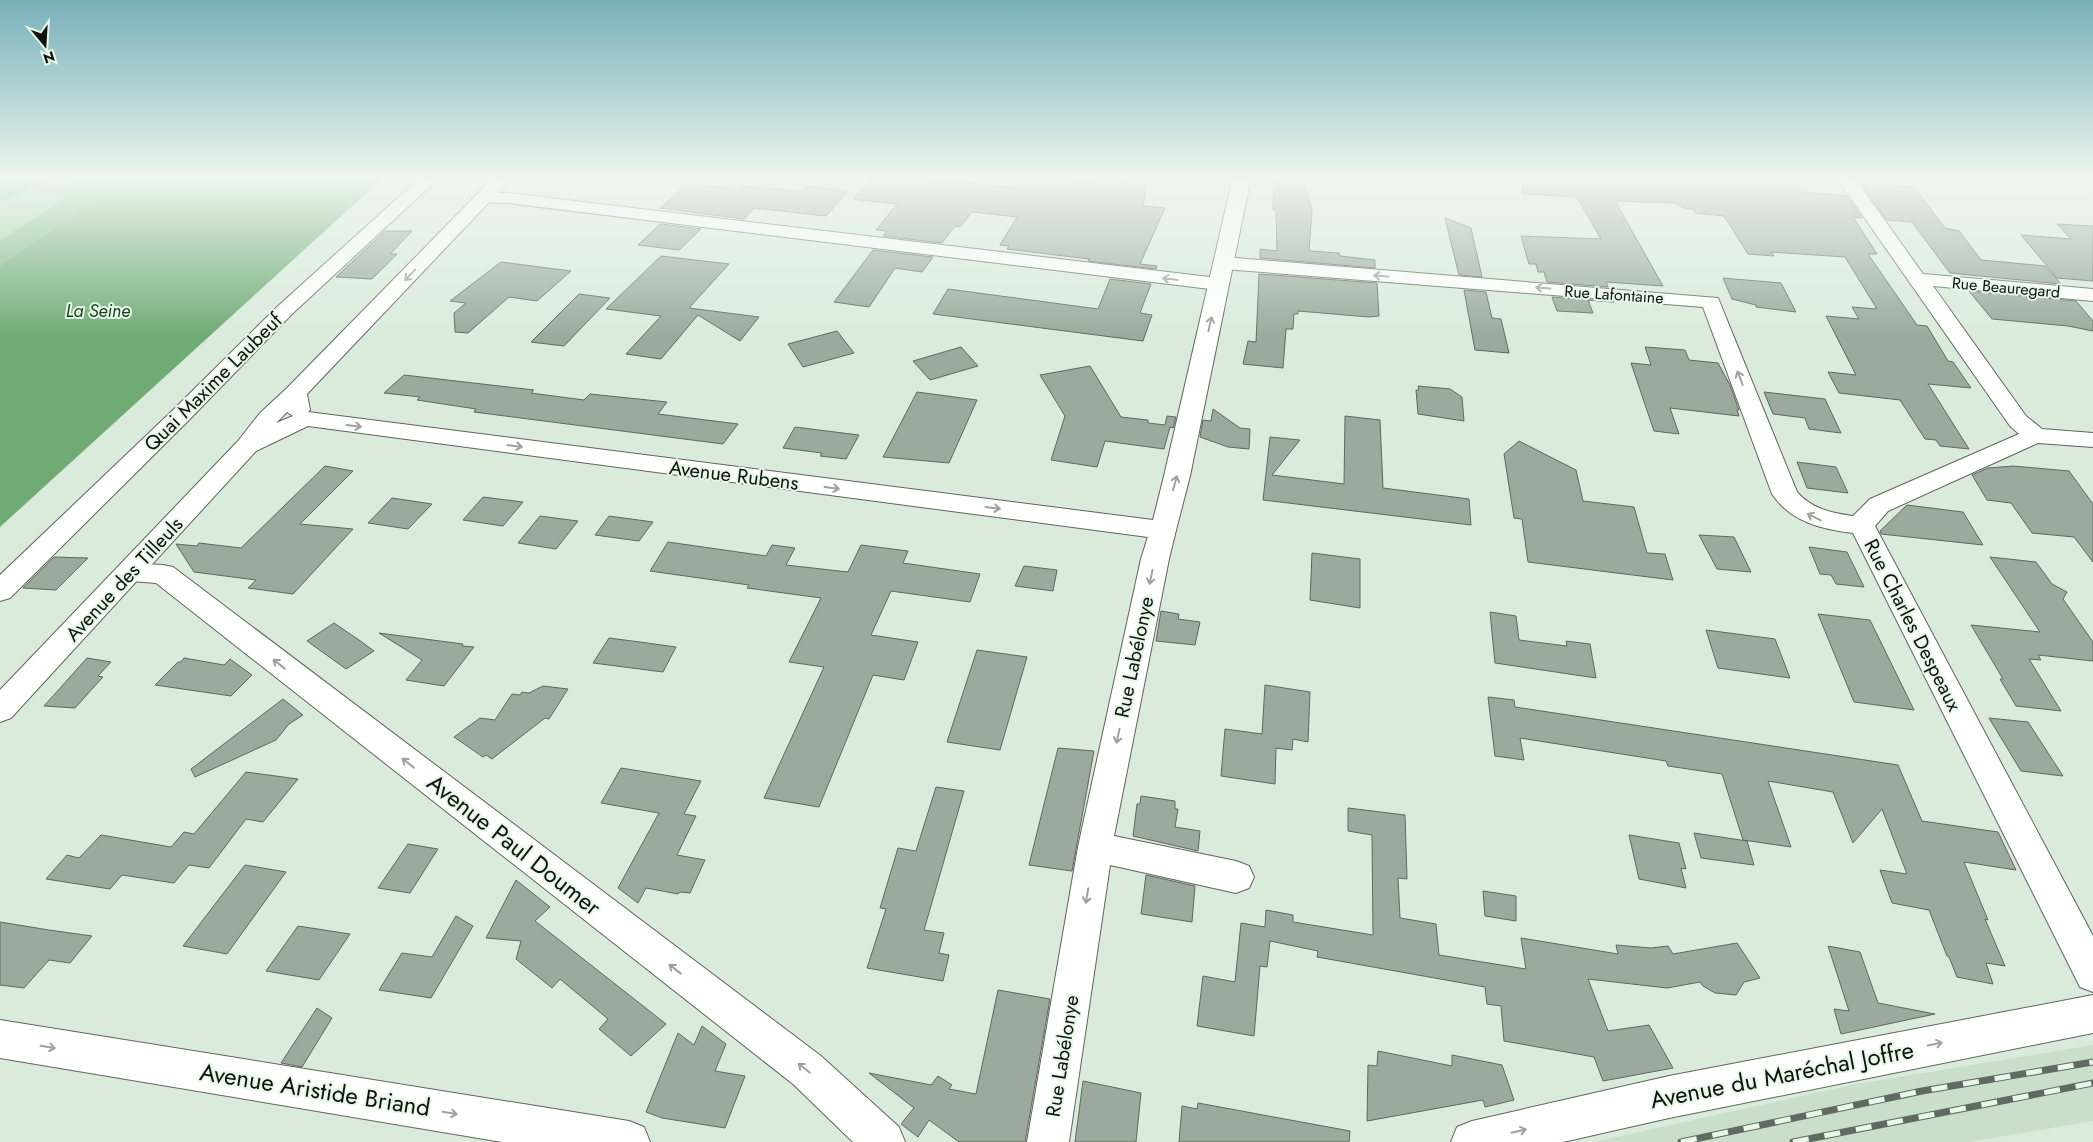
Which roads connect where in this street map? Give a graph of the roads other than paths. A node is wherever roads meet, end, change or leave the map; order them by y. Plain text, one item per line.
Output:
1 (372, 230) edge
2 (454, 230) edge
3 (811, 230) edge
4 (1230, 230) edge
5 (1883, 230) edge
6 (1221, 274) junction
7 (1918, 280) junction
8 (2093, 296) edge
9 (295, 393) junction
10 (305, 419) junction
11 (2035, 436) junction
12 (2093, 440) edge
13 (247, 446) junction
14 (1862, 526) junction
15 (1163, 530) junction
16 (131, 572) junction
17 (0, 591) edge
18 (0, 710) edge
19 (1095, 847) junction
20 (1236, 877) dead end
21 (2093, 974) edge
22 (2093, 1014) edge
23 (0, 1039) edge
24 (629, 1142) edge
25 (884, 1142) edge
26 (1048, 1142) edge
27 (1472, 1142) edge

1 - 17 street, Quai Maxime Laubeuf
2 -> 9 street, Avenue des Tilleuls
6 -> 3 street
4 - 6 street, Rue Labélonye
5 - 7 street
14 -> 6 street, Rue Lafontaine
15 -> 6 street, Rue Labélonye
7 - 8 street, Rue Beauregard
7 - 11 street
9 - 10 street
9 - 13 street, Avenue des Tilleuls
10 - 13 street, Avenue des Tilleuls
10 -> 15 street, Avenue Rubens
11 - 12 street
11 - 14 street, Rue Charles Despeaux
13 - 16 street, Avenue des Tilleuls
14 - 21 street, Rue Charles Despeaux
15 -> 19 street, Rue Labélonye
16 - 18 street, Avenue des Tilleuls
25 -> 16 street, Avenue Paul Doumer
19 - 20 street
19 -> 26 street, Rue Labélonye
27 -> 22 street, Avenue du Maréchal Joffre
23 -> 24 street, Avenue Aristide Briand

